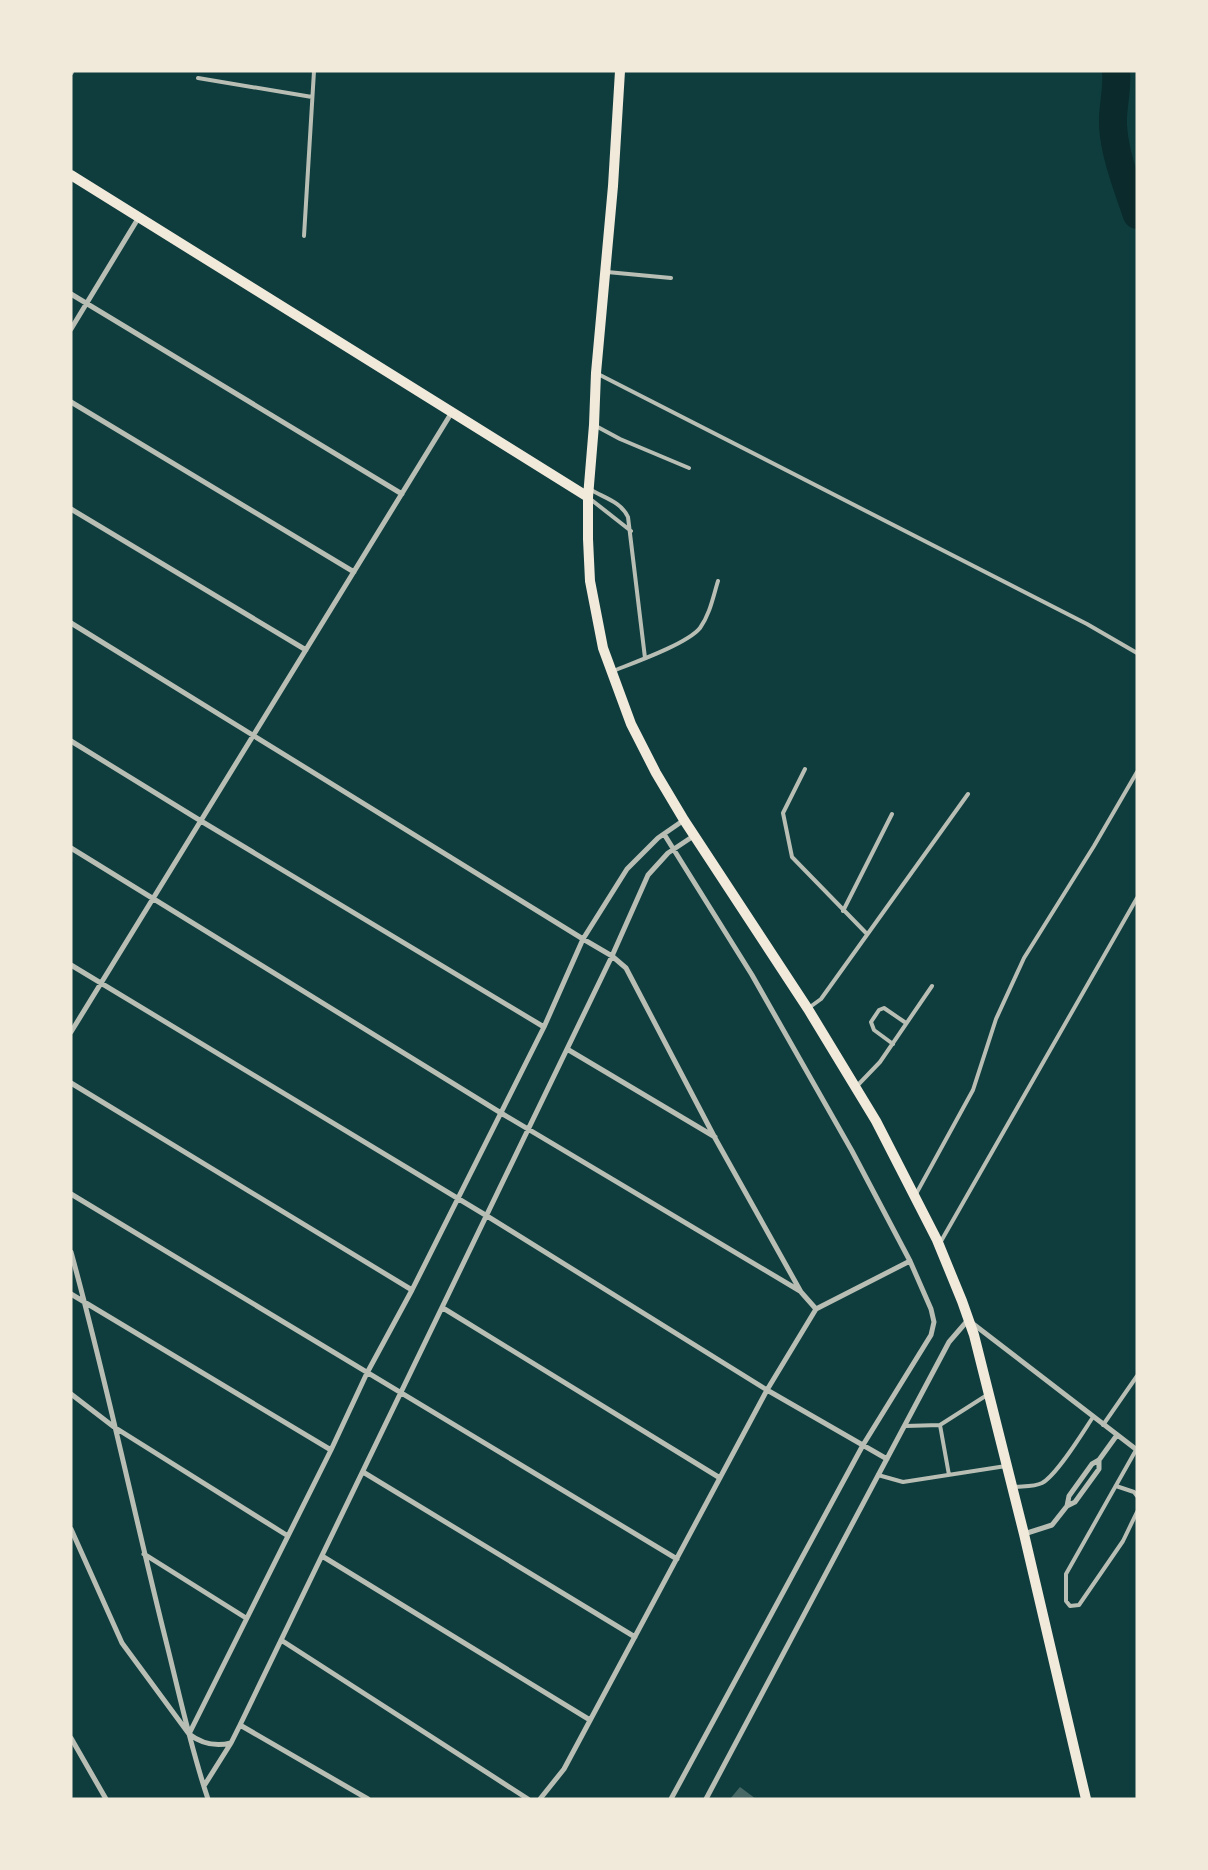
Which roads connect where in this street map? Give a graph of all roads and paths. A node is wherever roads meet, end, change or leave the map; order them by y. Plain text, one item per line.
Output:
1 (314, 71) edge
2 (620, 71) edge
3 (198, 78) dead end
4 (312, 97) junction
5 (71, 175) edge
6 (139, 217) junction
7 (304, 236) dead end
8 (605, 271) junction
9 (670, 278) dead end
10 (71, 294) edge
11 (87, 304) junction
12 (71, 329) edge
13 (596, 373) junction
14 (71, 402) edge
15 (452, 411) junction
16 (594, 425) junction
17 (690, 468) dead end
18 (588, 493) junction
19 (402, 494) junction
20 (71, 509) edge
21 (631, 531) junction
22 (354, 572) junction
23 (718, 581) dead end
24 (71, 623) edge
25 (306, 650) junction
26 (1137, 653) edge
27 (645, 658) junction
28 (611, 672) junction
29 (253, 736) junction
30 (71, 741) edge
31 (804, 769) dead end
32 (1137, 772) edge
33 (968, 794) dead end
34 (892, 814) dead end
35 (684, 820) junction
36 (200, 821) junction
37 (664, 834) junction
38 (695, 835) junction
39 (71, 848) edge
40 (674, 849) junction
41 (154, 897) junction
42 (1137, 898) edge
43 (843, 911) junction
44 (867, 934) junction
45 (583, 939) junction
46 (612, 956) junction
47 (71, 965) edge
48 (101, 983) junction
49 (932, 986) dead end
50 (808, 1009) junction
51 (906, 1023) junction
52 (544, 1027) junction
53 (71, 1032) edge
54 (893, 1044) junction
55 (567, 1049) junction
56 (71, 1083) edge
57 (856, 1088) junction
58 (501, 1113) junction
59 (528, 1130) junction
60 (716, 1138) junction
61 (71, 1194) edge
62 (915, 1196) junction
63 (457, 1199) junction
64 (487, 1216) junction
65 (939, 1245) junction
66 (71, 1252) edge
67 (910, 1261) junction
68 (412, 1290) junction
69 (801, 1292) junction
70 (71, 1294) edge
71 (86, 1304) junction
72 (443, 1308) junction
73 (816, 1309) junction
74 (968, 1320) junction
75 (367, 1373) junction
76 (1137, 1376) edge
77 (767, 1390) junction
78 (401, 1393) junction
79 (71, 1394) edge
80 (989, 1394) junction
81 (1093, 1417) junction
82 (940, 1425) junction
83 (1103, 1425) junction
84 (905, 1426) junction
85 (114, 1427) junction
86 (1117, 1435) junction
87 (863, 1445) junction
88 (331, 1450) junction
89 (1136, 1450) edge
90 (887, 1459) junction
91 (1099, 1460) junction
92 (1007, 1466) junction
93 (363, 1472) junction
94 (878, 1475) junction
95 (949, 1475) junction
96 (720, 1478) junction
97 (1116, 1486) junction
98 (1012, 1487) junction
99 (1137, 1496) edge
100 (1067, 1506) junction
101 (1137, 1512) edge
102 (71, 1529) edge
103 (1024, 1534) junction
104 (288, 1536) junction
105 (144, 1554) junction
106 (322, 1556) junction
107 (676, 1558) junction
108 (246, 1618) junction
109 (635, 1637) junction
110 (281, 1640) junction
111 (590, 1720) junction
112 (240, 1724) junction
113 (189, 1734) junction
114 (71, 1738) edge
115 (231, 1743) junction
116 (204, 1786) junction
117 (106, 1799) edge
118 (208, 1799) edge
119 (368, 1799) edge
120 (528, 1799) edge
121 (540, 1799) edge
122 (671, 1799) edge
123 (706, 1799) edge
124 (1086, 1799) edge

1 - 4 lane
2 - 8 main road
3 - 4 lane
4 - 7 lane
5 - 6 main road
6 - 11 street
6 - 15 main road
8 - 9 lane
8 - 13 main road
10 - 11 street
11 - 12 street
11 - 19 street
13 - 16 main road
13 - 26 lane
14 - 22 street
15 - 18 main road
15 - 19 street
16 - 17 lane
16 - 18 main road
18 - 21 lane
18 - 21 lane
18 - 28 main road
19 - 22 street
20 - 25 street
21 - 27 lane
22 - 25 street
23 - 27 lane
24 - 29 street
25 - 29 street
27 - 28 lane
28 - 35 main road
29 - 36 street
29 - 45 street
30 - 36 street
31 - 43 lane
32 - 62 lane
33 - 44 lane
34 - 43 lane
35 - 37 street
35 - 38 main road
36 - 41 street
36 - 52 street
37 - 40 street
37 - 45 street
38 - 40 street
38 - 50 main road
39 - 41 street
40 - 46 street
40 - 67 street
41 - 48 street
41 - 58 street
42 - 65 lane
43 - 44 lane
44 - 50 lane
45 - 46 street
45 - 52 street
46 - 55 street
46 - 60 street
47 - 48 street
48 - 53 street
48 - 63 street
49 - 51 lane
50 - 57 main road
51 - 54 lane
51 - 54 lane
52 - 58 street
54 - 57 lane
55 - 59 street
55 - 60 street
56 - 68 street
57 - 62 main road
58 - 59 street
58 - 63 street
59 - 64 street
59 - 69 street
60 - 69 street
61 - 75 street
62 - 65 main road
63 - 64 street
63 - 68 street
64 - 72 street
64 - 77 street
65 - 74 main road
66 - 71 street
67 - 73 street
67 - 87 street
68 - 75 street
69 - 73 street
70 - 71 street
71 - 85 street
71 - 88 street
72 - 78 street
72 - 96 street
73 - 77 street
74 - 80 main road
74 - 81 street
74 - 84 street
75 - 78 street
75 - 88 street
76 - 83 lane
77 - 87 street
77 - 96 street
78 - 93 street
78 - 107 street
79 - 85 street
80 - 82 lane
80 - 92 main road
81 - 83 street
81 - 98 lane
82 - 84 lane
82 - 95 lane
83 - 86 street
84 - 90 street
85 - 104 street
85 - 105 street
86 - 89 street
86 - 91 street
87 - 90 street
87 - 122 street
88 - 104 street
89 - 97 lane
90 - 94 street
91 - 100 street
91 - 100 street
92 - 95 lane
92 - 98 main road
93 - 106 street
93 - 109 street
94 - 95 lane
94 - 123 street
96 - 107 street
97 - 99 lane
97 - 101 lane
98 - 103 main road
100 - 103 street
102 - 113 street
103 - 124 main road
104 - 108 street
105 - 108 street
105 - 113 street
106 - 110 street
106 - 111 street
107 - 109 street
108 - 113 street
109 - 111 street
110 - 112 street
110 - 120 street
111 - 121 street
112 - 115 street
112 - 119 street
113 - 115 street
113 - 116 street
114 - 117 street
115 - 116 street
116 - 118 street

